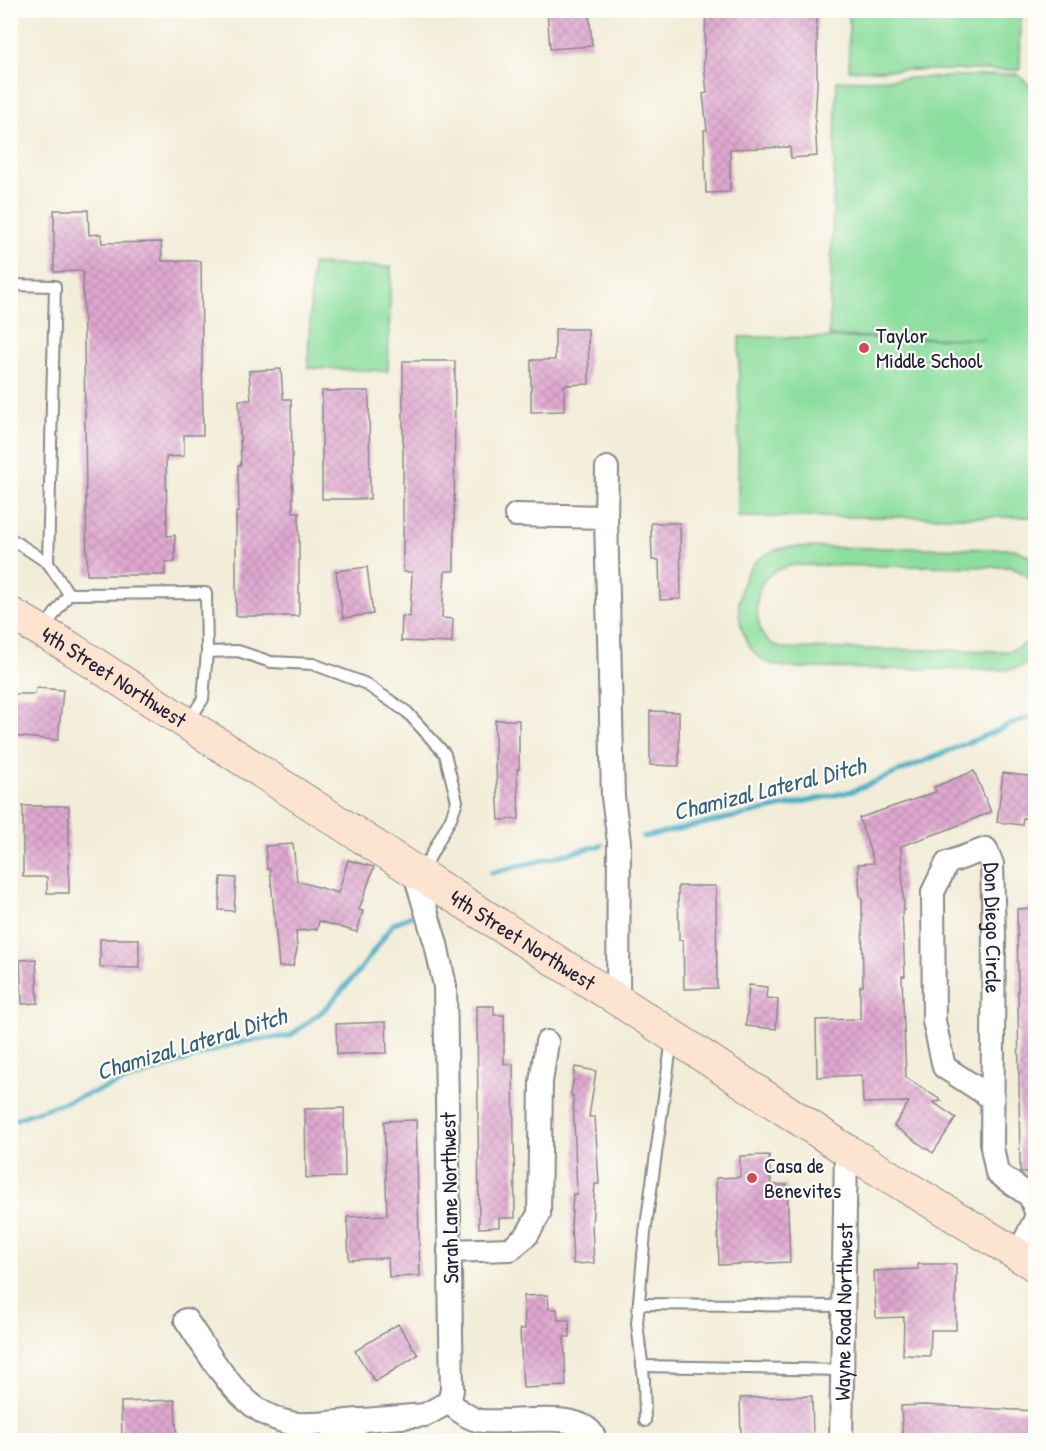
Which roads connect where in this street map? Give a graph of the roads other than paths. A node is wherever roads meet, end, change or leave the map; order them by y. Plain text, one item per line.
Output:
1 (10, 285) edge
2 (606, 468) dead end
3 (516, 515) dead end
4 (606, 518) junction
5 (10, 538) edge
6 (48, 563) junction
7 (69, 594) junction
8 (10, 613) edge
9 (42, 631) junction
10 (207, 652) junction
11 (187, 723) junction
12 (417, 873) junction
13 (618, 1000) junction
14 (672, 1036) junction
15 (547, 1042) dead end
16 (992, 1098) junction
17 (846, 1150) junction
18 (1035, 1212) edge
19 (1035, 1218) edge
20 (449, 1251) junction
21 (1027, 1260) edge
22 (639, 1304) junction
23 (843, 1306) junction
24 (186, 1320) dead end
25 (642, 1366) junction
26 (842, 1370) junction
27 (449, 1402) junction
28 (364, 1420) junction
29 (645, 1421) dead end
30 (332, 1440) edge
31 (596, 1440) edge
32 (841, 1440) edge

1 - 6 lane
2 - 4 street
3 - 4 street
4 - 13 street
5 - 6 lane
6 - 7 lane
7 - 9 lane
7 - 10 lane
8 - 9 main road, 4th Street Northwest
9 - 11 main road, 4th Street Northwest
10 - 11 lane
10 - 12 lane
11 - 12 main road, 4th Street Northwest
12 - 13 main road, 4th Street Northwest
12 - 20 street, Sarah Lane Northwest
13 - 14 main road, 4th Street Northwest
14 - 17 main road, 4th Street Northwest
14 - 22 lane
15 - 20 street
16 - 16 street, Don Diego Circle
16 - 18 street, Don Diego Circle
17 - 21 main road, 4th Street Northwest
17 - 23 street, Wayne Road Northwest
19 - 21 street
20 - 27 street, Sarah Lane Northwest
22 - 23 lane
22 - 25 lane
23 - 26 street, Wayne Road Northwest
24 - 28 street
25 - 26 lane
25 - 29 lane
26 - 32 street, Wayne Road Northwest
27 - 28 street
27 - 31 street
28 - 30 street

